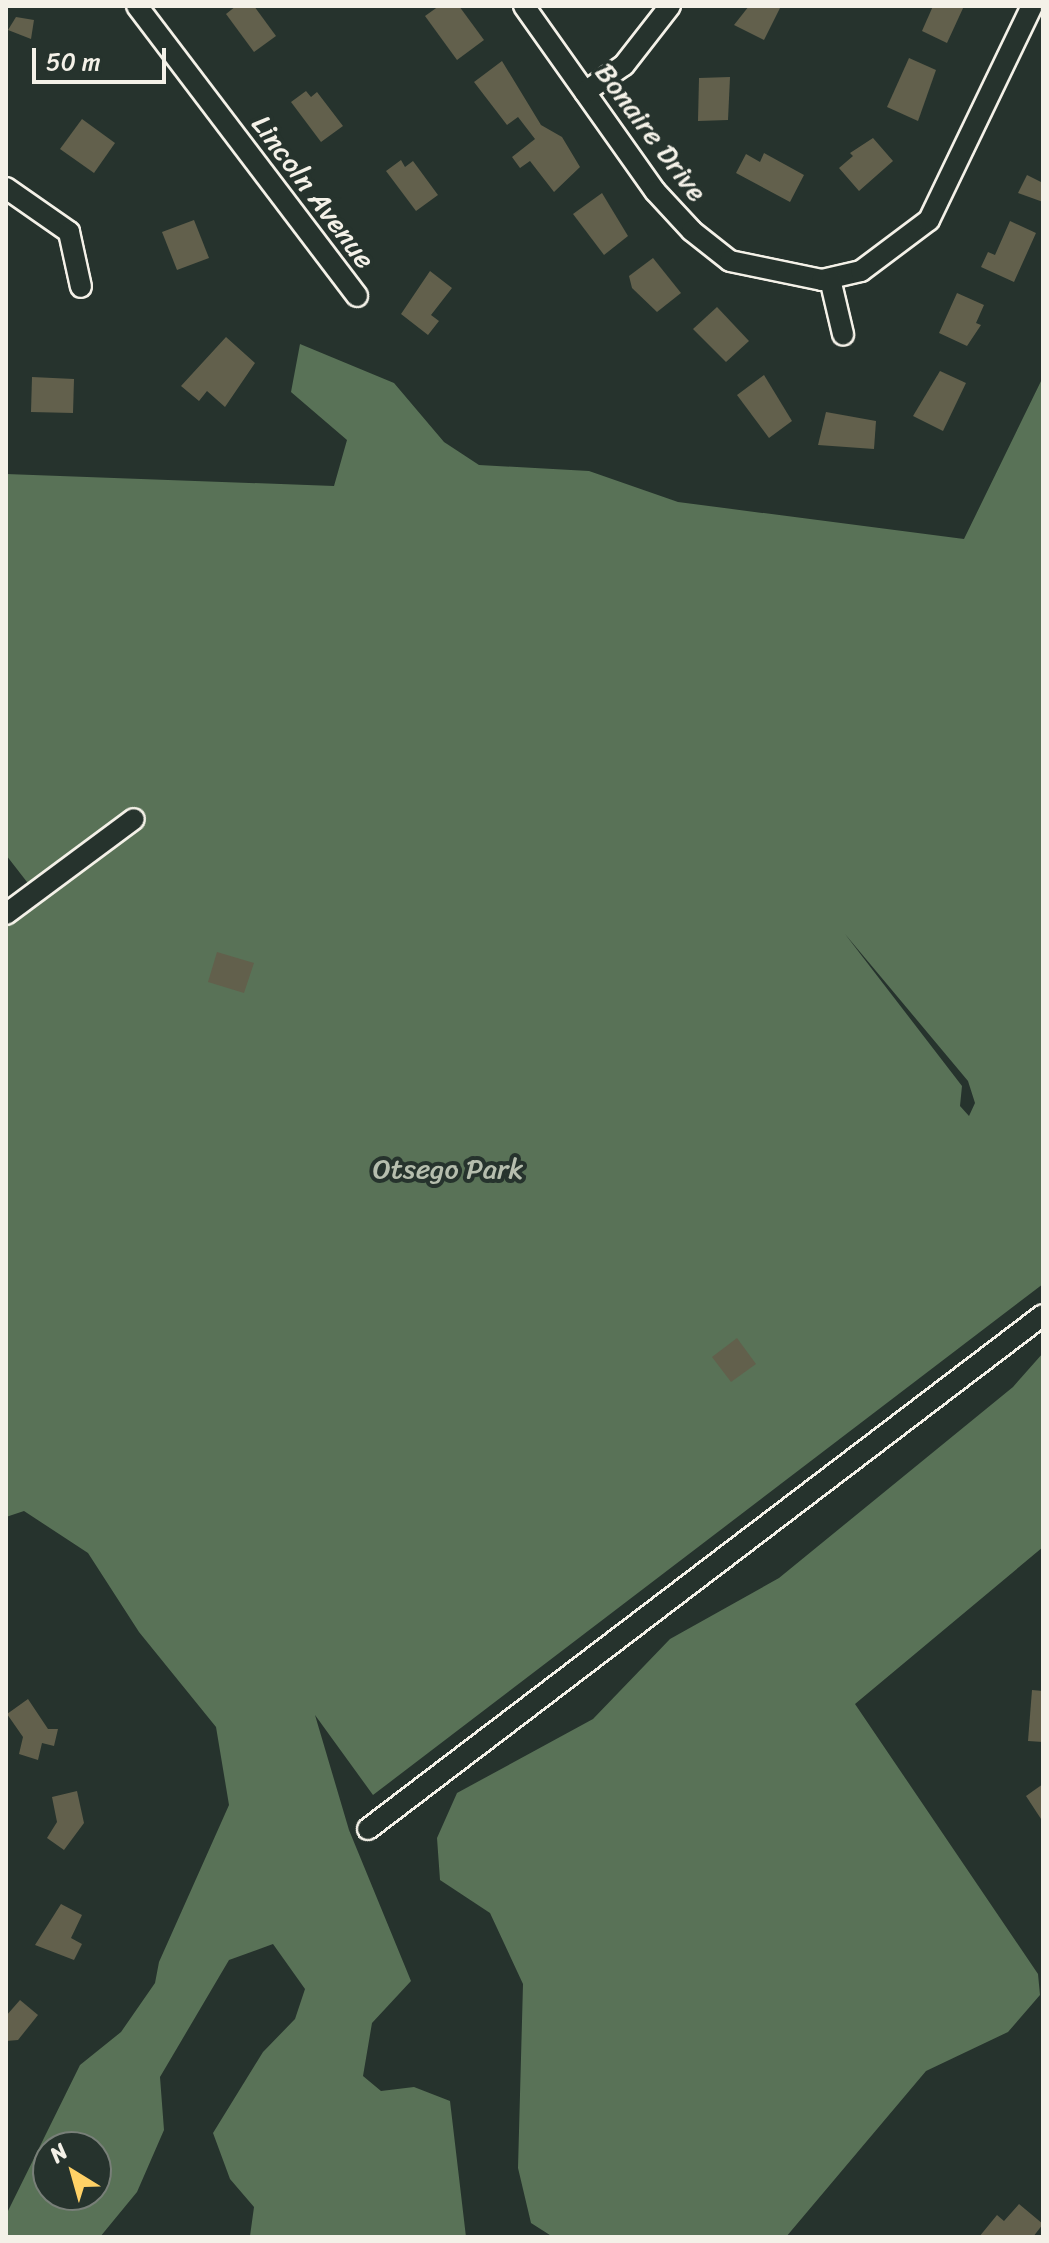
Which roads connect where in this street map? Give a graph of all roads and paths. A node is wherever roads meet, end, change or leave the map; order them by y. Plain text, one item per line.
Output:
1 (137, 6) edge
2 (524, 6) edge
3 (670, 6) edge
4 (1032, 6) edge
5 (585, 92) junction
6 (6, 188) edge
7 (830, 279) junction
8 (81, 287) dead end
9 (357, 296) dead end
10 (843, 334) dead end
11 (134, 819) dead end
12 (6, 914) edge
13 (1043, 1315) edge
14 (368, 1829) dead end

1 - 9 street, Lincoln Avenue
2 - 5 street, Bonaire Drive
3 - 5 street
4 - 7 street, Bonaire Drive
5 - 7 street, Bonaire Drive
6 - 8 street
7 - 10 street
11 - 12 street
13 - 14 street

